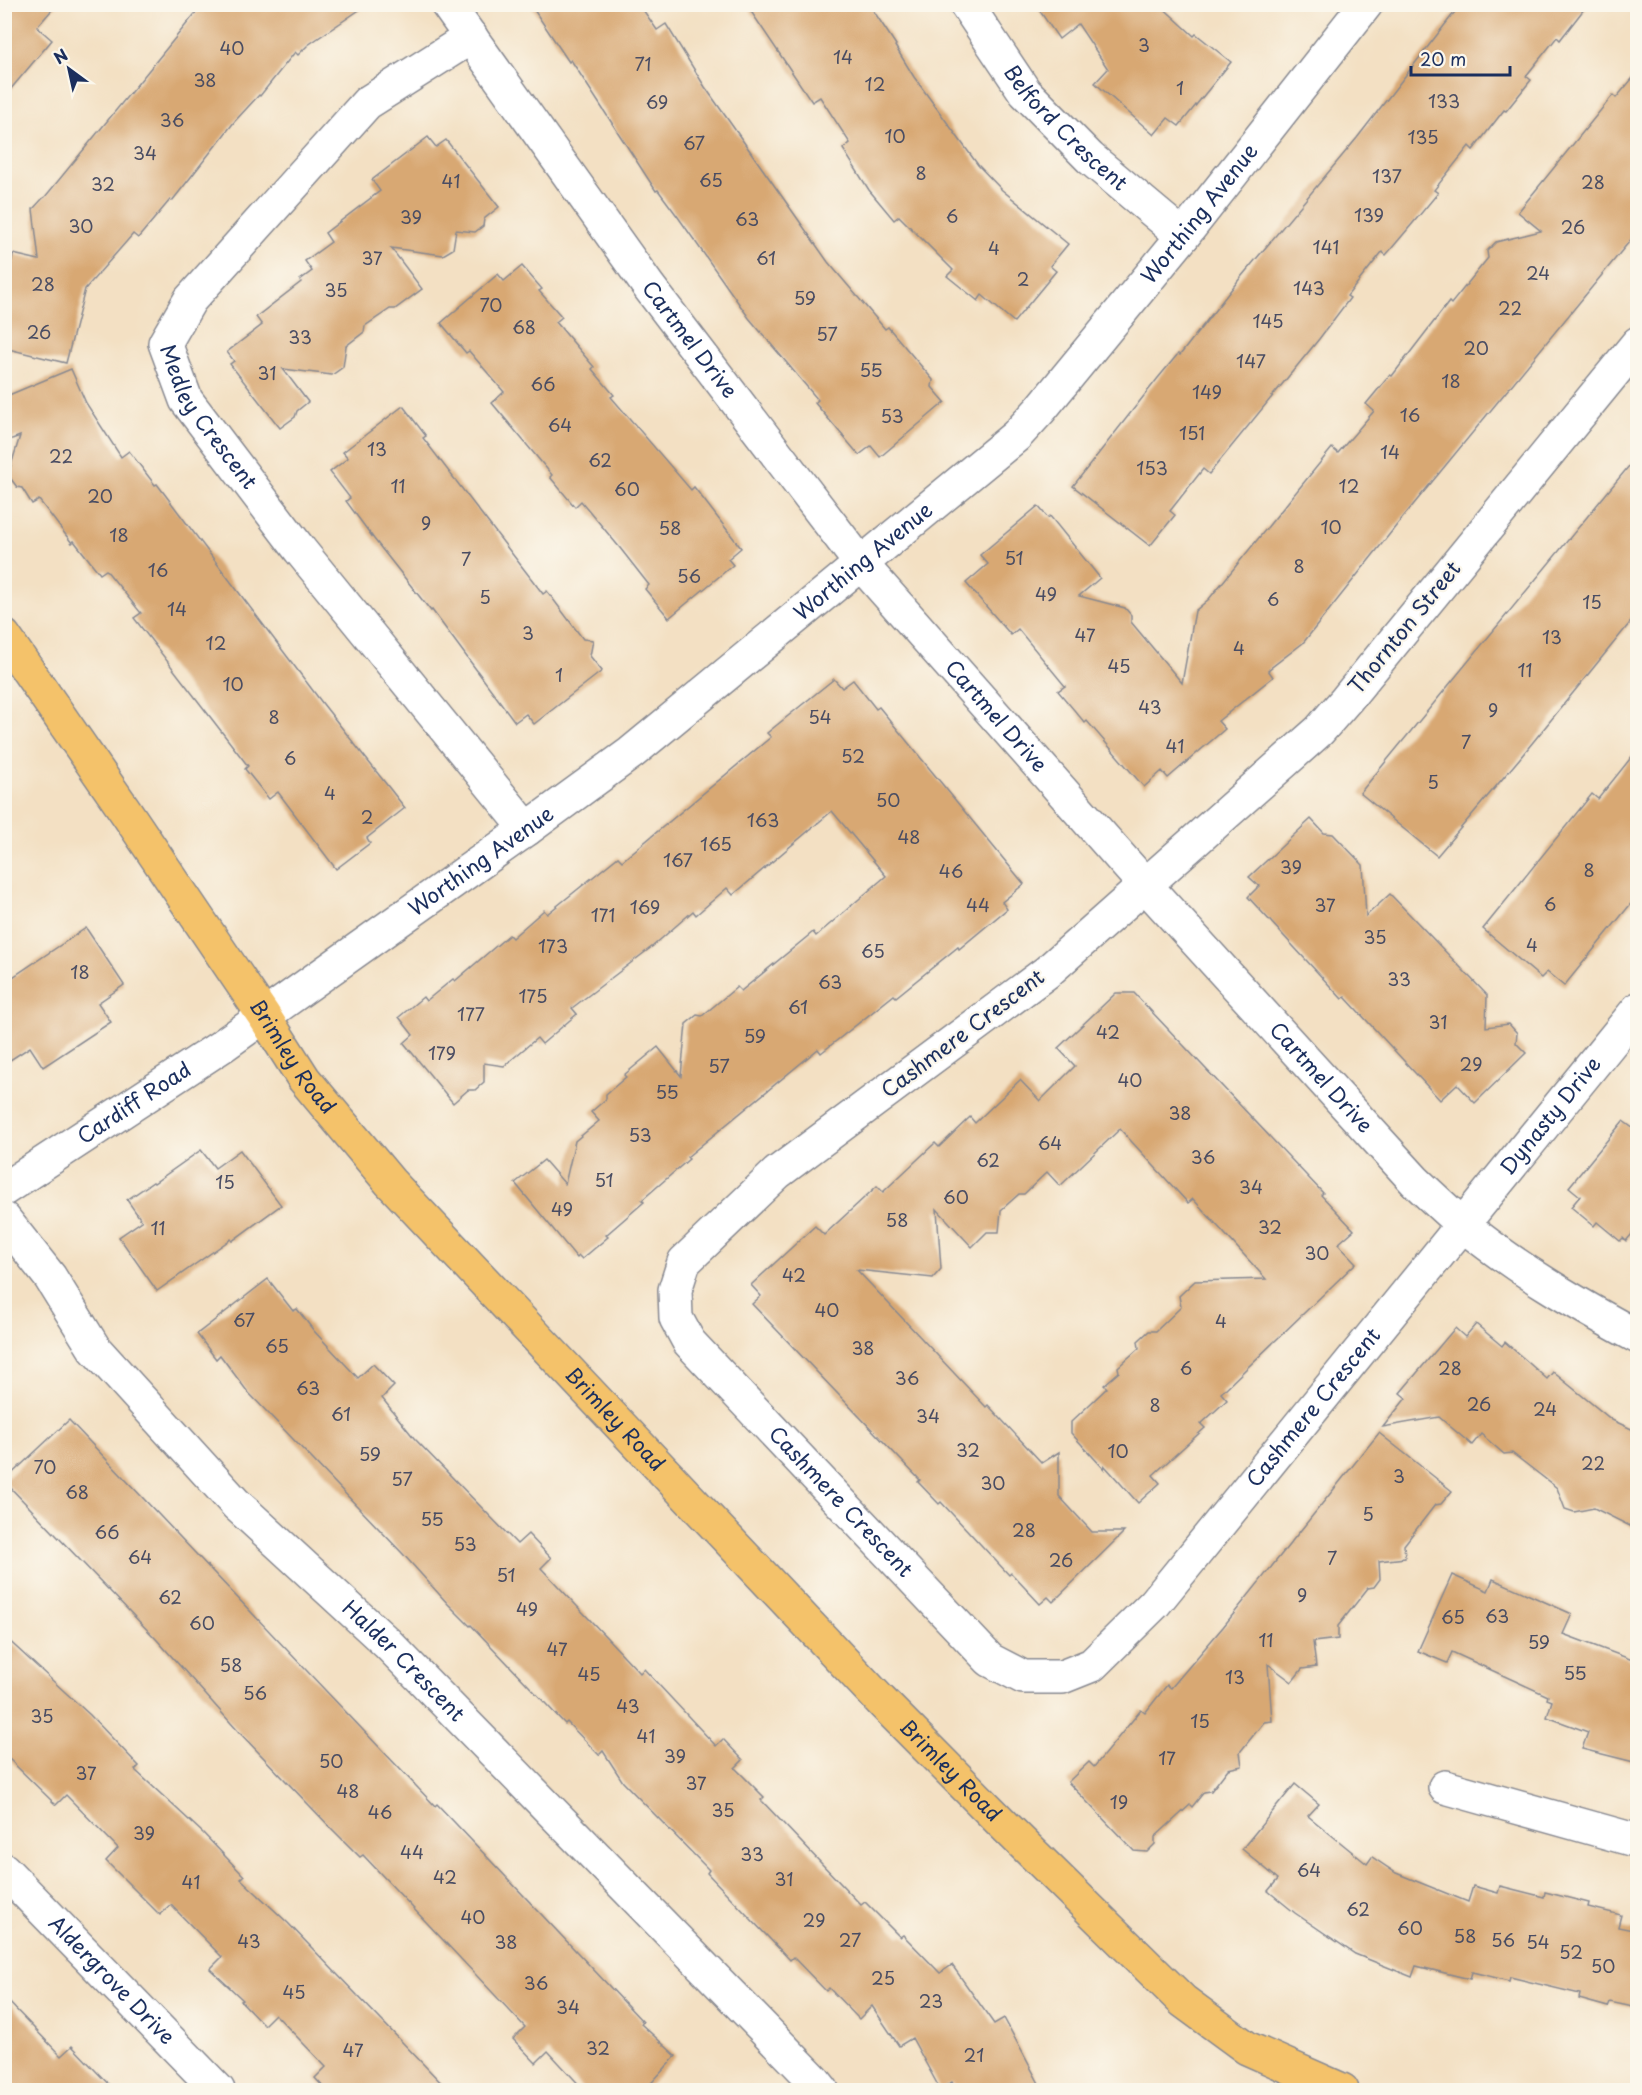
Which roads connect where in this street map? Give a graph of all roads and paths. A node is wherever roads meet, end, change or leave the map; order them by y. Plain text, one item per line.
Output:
1 (447, 4) edge
2 (966, 4) edge
3 (1366, 4) edge
4 (471, 37) junction
5 (1183, 236) junction
6 (1638, 343) edge
7 (861, 564) junction
8 (4, 636) edge
9 (527, 829) junction
10 (1145, 885) junction
11 (1638, 1009) edge
12 (264, 1016) junction
13 (4, 1189) edge
14 (4, 1219) edge
15 (1462, 1224) junction
16 (1638, 1338) edge
17 (1445, 1787) dead end
18 (1638, 1841) edge
19 (4, 1870) edge
20 (218, 2091) edge
21 (822, 2091) edge
22 (1342, 2091) edge

1 - 4 street, Cartmel Drive
2 - 5 street, Belford Crescent
3 - 5 street, Worthing Avenue
4 - 7 street, Cartmel Drive
4 - 9 street, Medley Crescent
5 - 7 street, Worthing Avenue
6 - 10 street, Thornton Street
7 - 9 street, Worthing Avenue
7 - 10 street, Cartmel Drive
8 - 12 main road, Brimley Road
9 - 12 street, Worthing Avenue
10 - 15 street, Cartmel Drive
10 - 15 street, Cashmere Crescent
11 - 15 street, Dynasty Drive
12 - 13 street, Cardiff Road
12 - 22 main road, Brimley Road
14 - 21 street, Halder Crescent
15 - 16 street, Cartmel Drive
17 - 18 street
19 - 20 street, Aldergrove Drive

